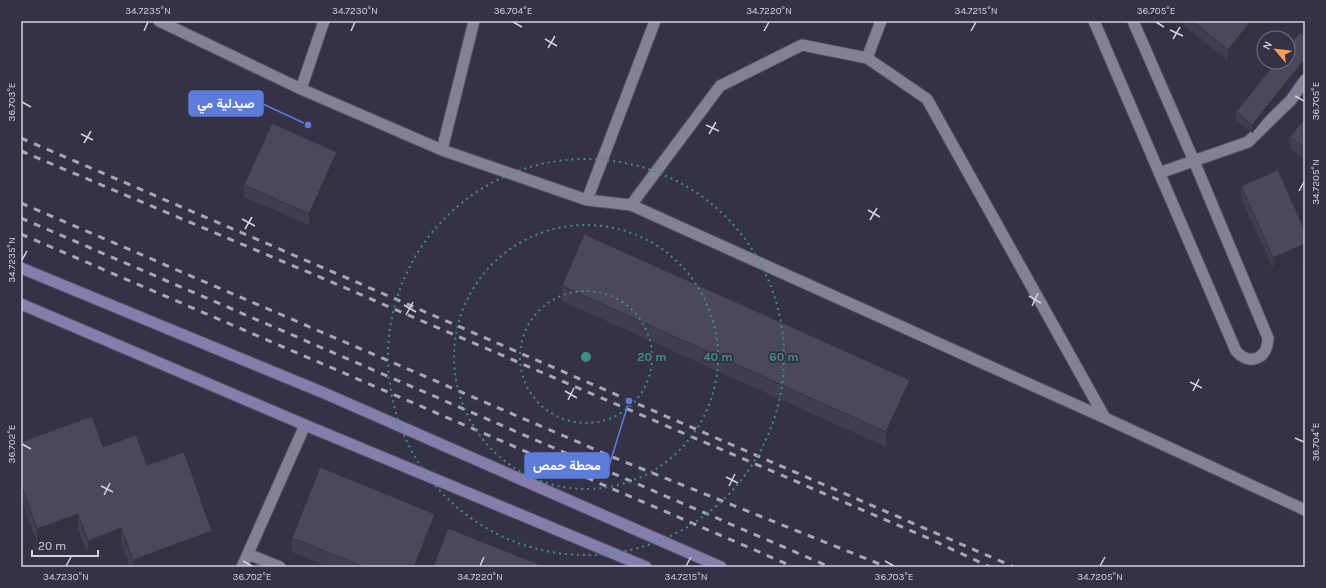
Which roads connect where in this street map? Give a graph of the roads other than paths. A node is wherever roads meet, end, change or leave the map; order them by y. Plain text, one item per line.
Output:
1 (158, 21) edge
2 (324, 21) edge
3 (474, 21) edge
4 (655, 21) edge
5 (880, 21) edge
6 (1094, 21) edge
7 (1133, 21) edge
8 (867, 58) junction
9 (1305, 80) edge
10 (301, 89) junction
11 (442, 150) junction
12 (1194, 161) junction
13 (1159, 173) junction
14 (588, 200) junction
15 (631, 205) junction
16 (21, 268) edge
17 (21, 304) edge
18 (1105, 418) junction
19 (306, 425) junction
20 (1305, 510) edge
21 (248, 554) junction
22 (242, 567) edge
23 (280, 567) edge
24 (646, 567) edge
25 (721, 567) edge

1 - 10 street
2 - 10 street
3 - 11 street
4 - 14 street
5 - 8 street
6 - 13 street
7 - 12 street
8 - 15 street
8 - 18 street
9 - 12 street
10 - 11 street
11 - 14 street
12 - 13 street
12 - 13 street
14 - 15 street
15 - 18 street
16 - 25 main road
17 - 19 main road
18 - 20 street
19 - 21 street
19 - 24 main road
21 - 22 street
21 - 23 street

